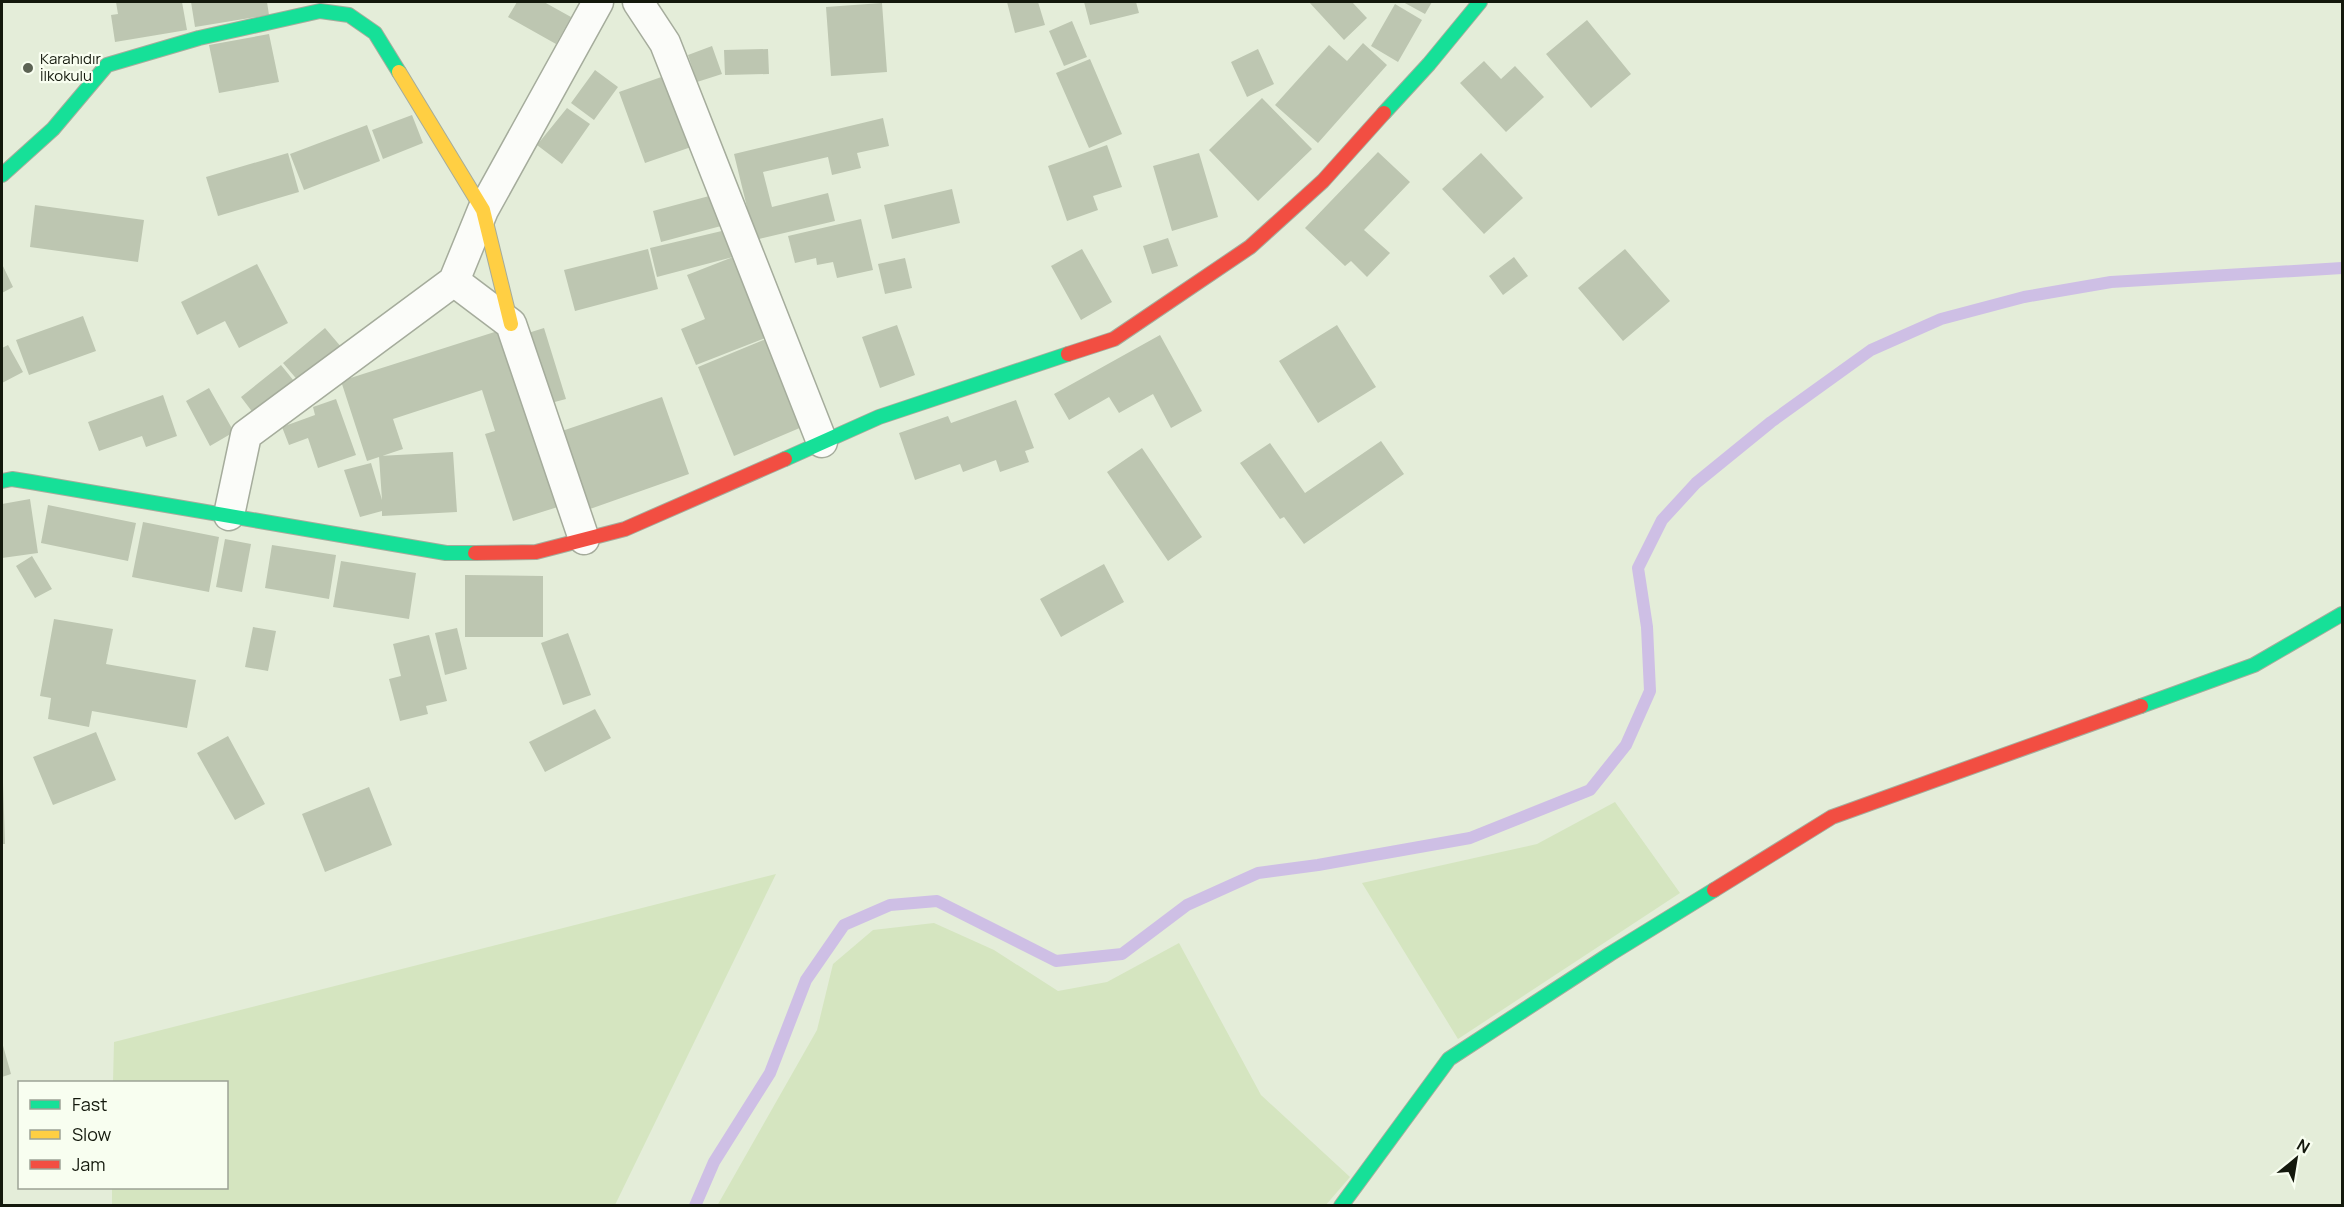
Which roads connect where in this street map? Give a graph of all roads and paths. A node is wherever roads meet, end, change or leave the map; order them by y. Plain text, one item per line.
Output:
1 (598, 2) edge
2 (638, 2) edge
3 (1480, 2) edge
4 (280, 11) edge
5 (2, 175) edge
6 (483, 210) junction
7 (454, 281) junction
8 (511, 324) junction
9 (822, 442) junction
10 (2, 481) edge
11 (229, 515) junction
12 (585, 539) junction
13 (2343, 614) edge
14 (1341, 1206) edge

1 - 6 street
2 - 9 street
3 - 9 street
4 - 5 street
4 - 6 street
6 - 7 street
6 - 8 street
7 - 8 street
7 - 11 street
8 - 12 street
9 - 12 street
10 - 11 street
11 - 12 street
13 - 14 street

